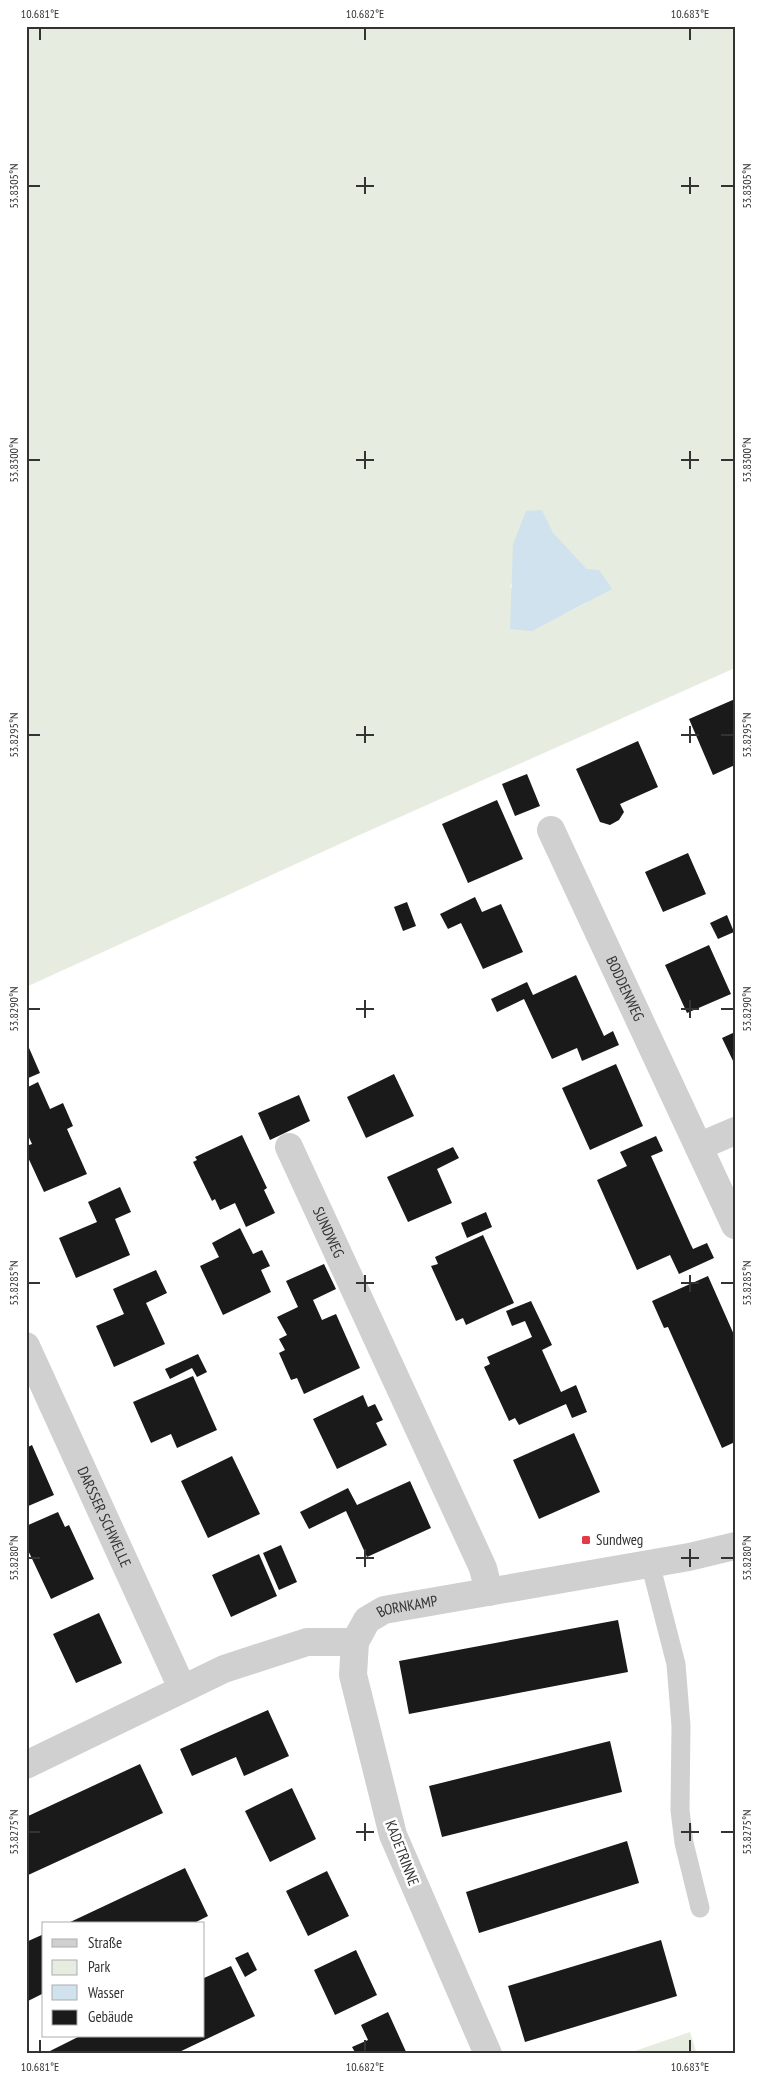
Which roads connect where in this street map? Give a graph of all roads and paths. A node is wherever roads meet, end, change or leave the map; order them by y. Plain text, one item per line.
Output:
1 (550, 830) dead end
2 (735, 1131) edge
3 (700, 1146) junction
4 (289, 1147) dead end
5 (735, 1225) edge
6 (26, 1346) edge
7 (734, 1548) edge
8 (650, 1563) junction
9 (489, 1592) junction
10 (355, 1642) junction
11 (182, 1688) junction
12 (26, 1765) edge
13 (700, 1908) dead end
14 (488, 2054) edge

1 - 3 street, BODDENWEG
2 - 3 street
3 - 5 street, BODDENWEG
4 - 9 street, SUNDWEG
6 - 11 street, DARSSER SCHWELLE
7 - 8 street, BORNKAMP
8 - 9 street, BORNKAMP
8 - 13 lane
9 - 10 street, BORNKAMP
10 - 11 street
10 - 14 street, KADETRINNE
11 - 12 street

